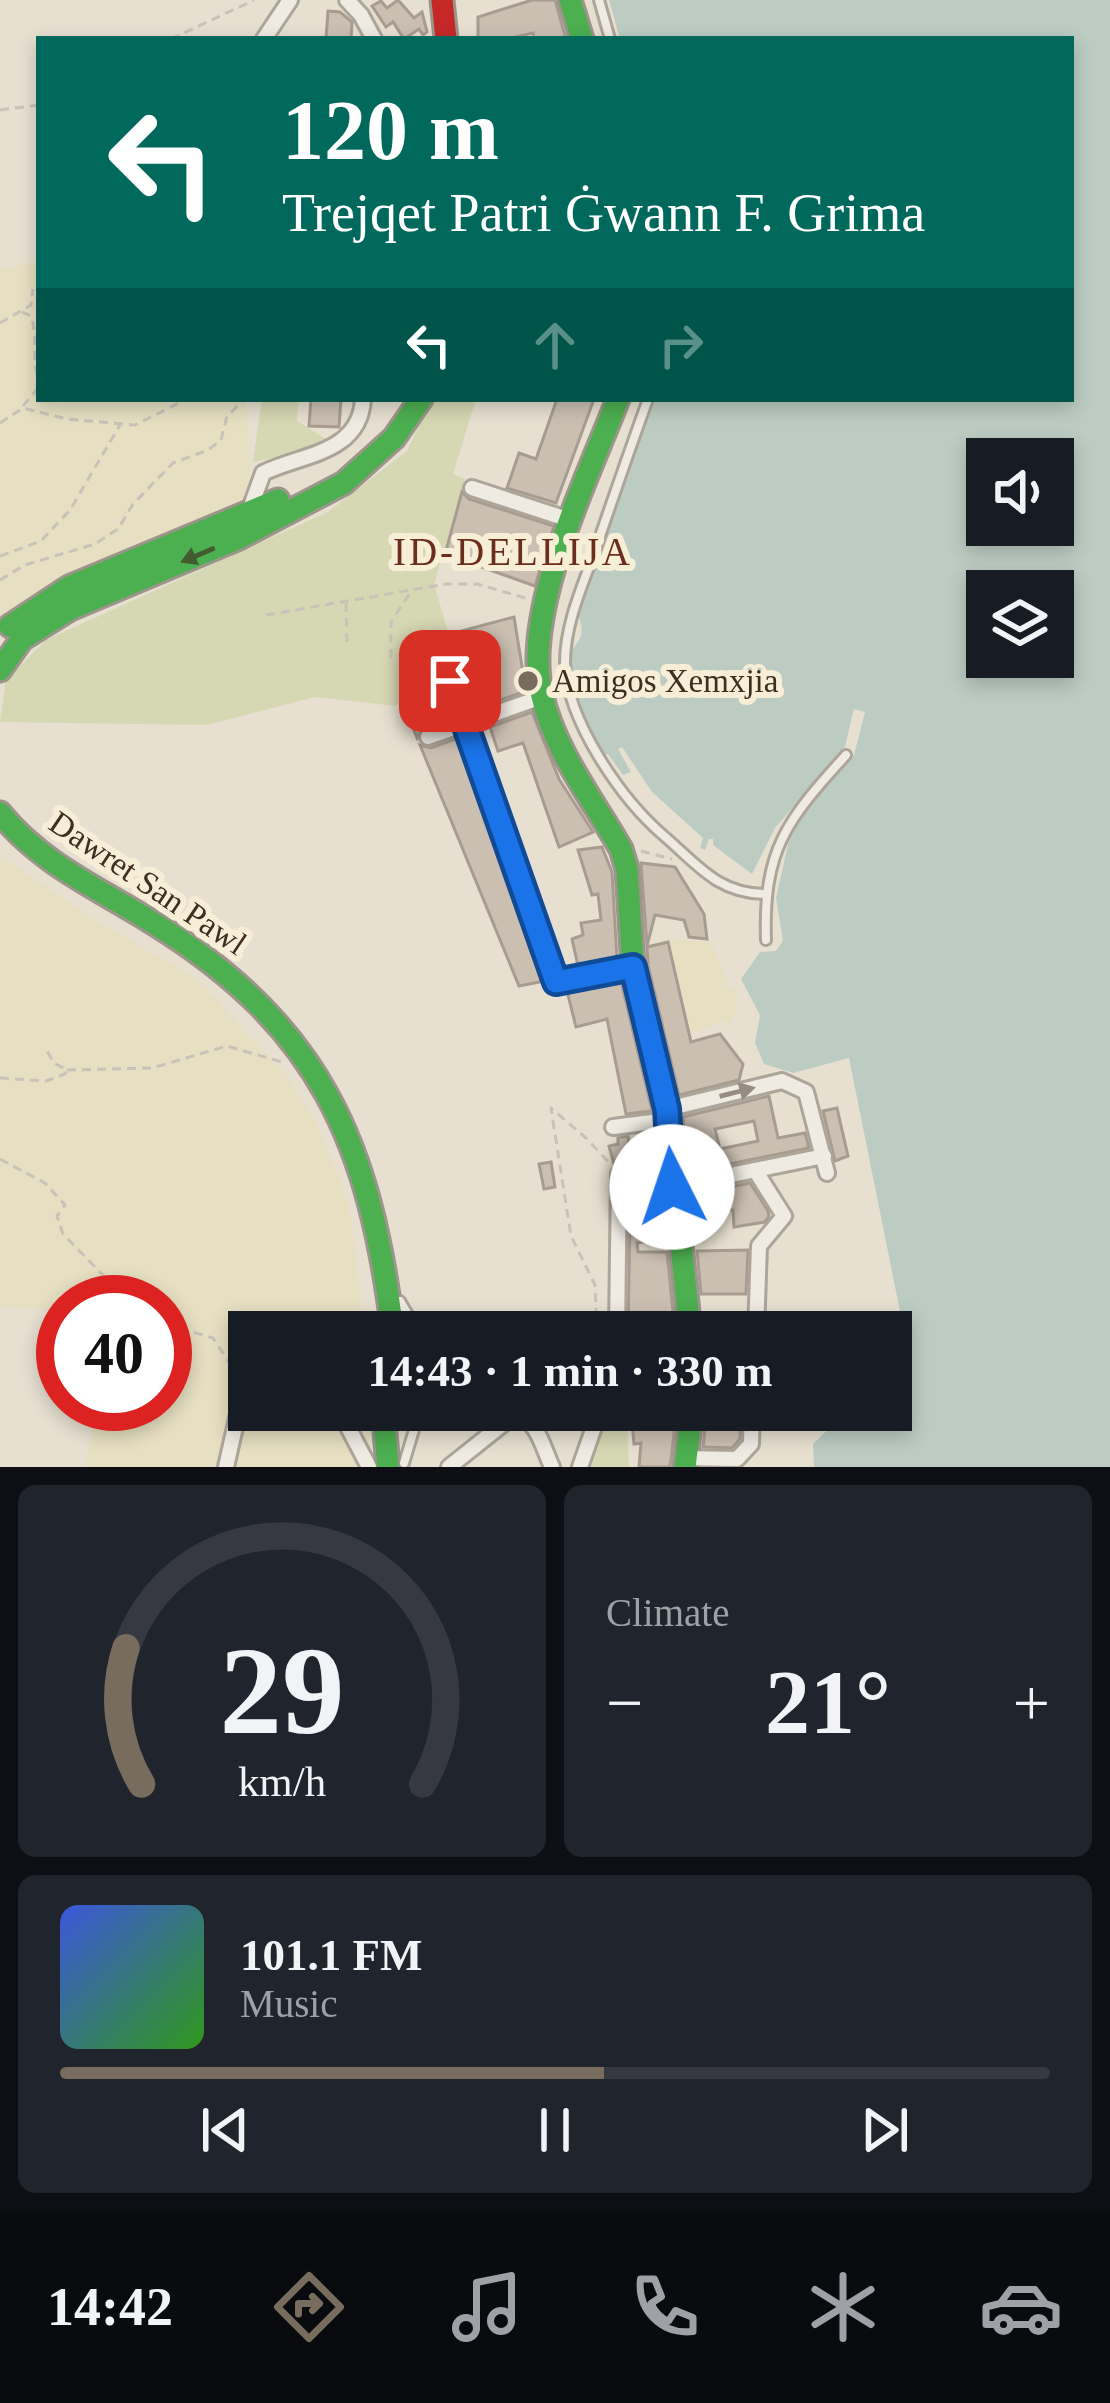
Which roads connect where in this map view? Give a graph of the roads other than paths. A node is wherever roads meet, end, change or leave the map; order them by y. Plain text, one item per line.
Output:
1 (290, 0) edge
2 (347, 0) edge
3 (442, 0) edge
4 (458, 0) edge
5 (570, 0) edge
6 (599, 0) edge
7 (267, 36) edge
8 (372, 36) edge
9 (446, 36) edge
10 (461, 36) edge
11 (580, 36) edge
12 (609, 36) edge
13 (363, 402) edge
14 (402, 402) edge
15 (419, 402) edge
16 (617, 402) edge
17 (647, 402) edge
18 (280, 464) junction
19 (472, 488) dead end
20 (279, 499) junction
21 (304, 507) junction
22 (248, 513) junction
23 (573, 521) junction
24 (0, 639) edge
25 (0, 670) edge
26 (450, 681) dead end
27 (542, 697) junction
28 (464, 723) junction
29 (428, 737) dead end
30 (846, 755) dead end
31 (0, 813) edge
32 (0, 838) edge
33 (764, 894) junction
34 (766, 940) dead end
35 (633, 967) junction
36 (667, 1114) junction
37 (613, 1127) dead end
38 (824, 1156) junction
39 (755, 1170) junction
40 (827, 1172) dead end
41 (672, 1187) junction
42 (677, 1215) junction
43 (387, 1279) junction
44 (374, 1311) edge
45 (391, 1311) edge
46 (406, 1311) edge
47 (617, 1311) edge
48 (688, 1311) edge
49 (756, 1311) edge
50 (233, 1431) edge
51 (350, 1431) edge
52 (389, 1431) edge
53 (399, 1431) edge
54 (412, 1431) edge
55 (593, 1431) edge
56 (689, 1431) edge
57 (751, 1431) edge
58 (685, 1462) edge
59 (399, 1466) edge
60 (226, 1467) edge
61 (369, 1467) edge
62 (449, 1467) edge
63 (552, 1467) edge
64 (580, 1467) edge

1 - 7 street
2 - 8 street
3 - 9 main road
4 - 10 main road
5 - 11 main road
6 - 12 lane
13 - 18 street
14 - 20 main road
15 - 21 main road
16 - 23 main road
17 - 33 lane
18 - 20 street
18 - 22 street
19 - 23 street
20 - 22 main road
21 - 22 street
21 -> 25 main road
22 - 24 main road
23 - 27 main road
26 - 28 street
27 - 28 street
27 - 35 main road
28 - 29 street
28 - 35 street
30 - 33 lane
31 - 43 main road, Dawret San Pawl
32 - 44 main road, Dawret San Pawl
33 - 34 lane
35 - 36 main road
36 - 37 street
36 -> 38 street
36 - 41 main road
38 - 39 street
38 - 40 street
39 - 41 street
39 - 49 street
41 - 42 main road
42 - 47 street
42 - 48 main road
43 - 45 main road, Dawret San Pawl
43 - 46 lane
50 - 60 street
51 - 61 street
52 - 59 main road
53 - 59 main road
54 - 59 lane
55 - 64 street
56 - 58 main road
57 - 58 street
62 - 63 street

